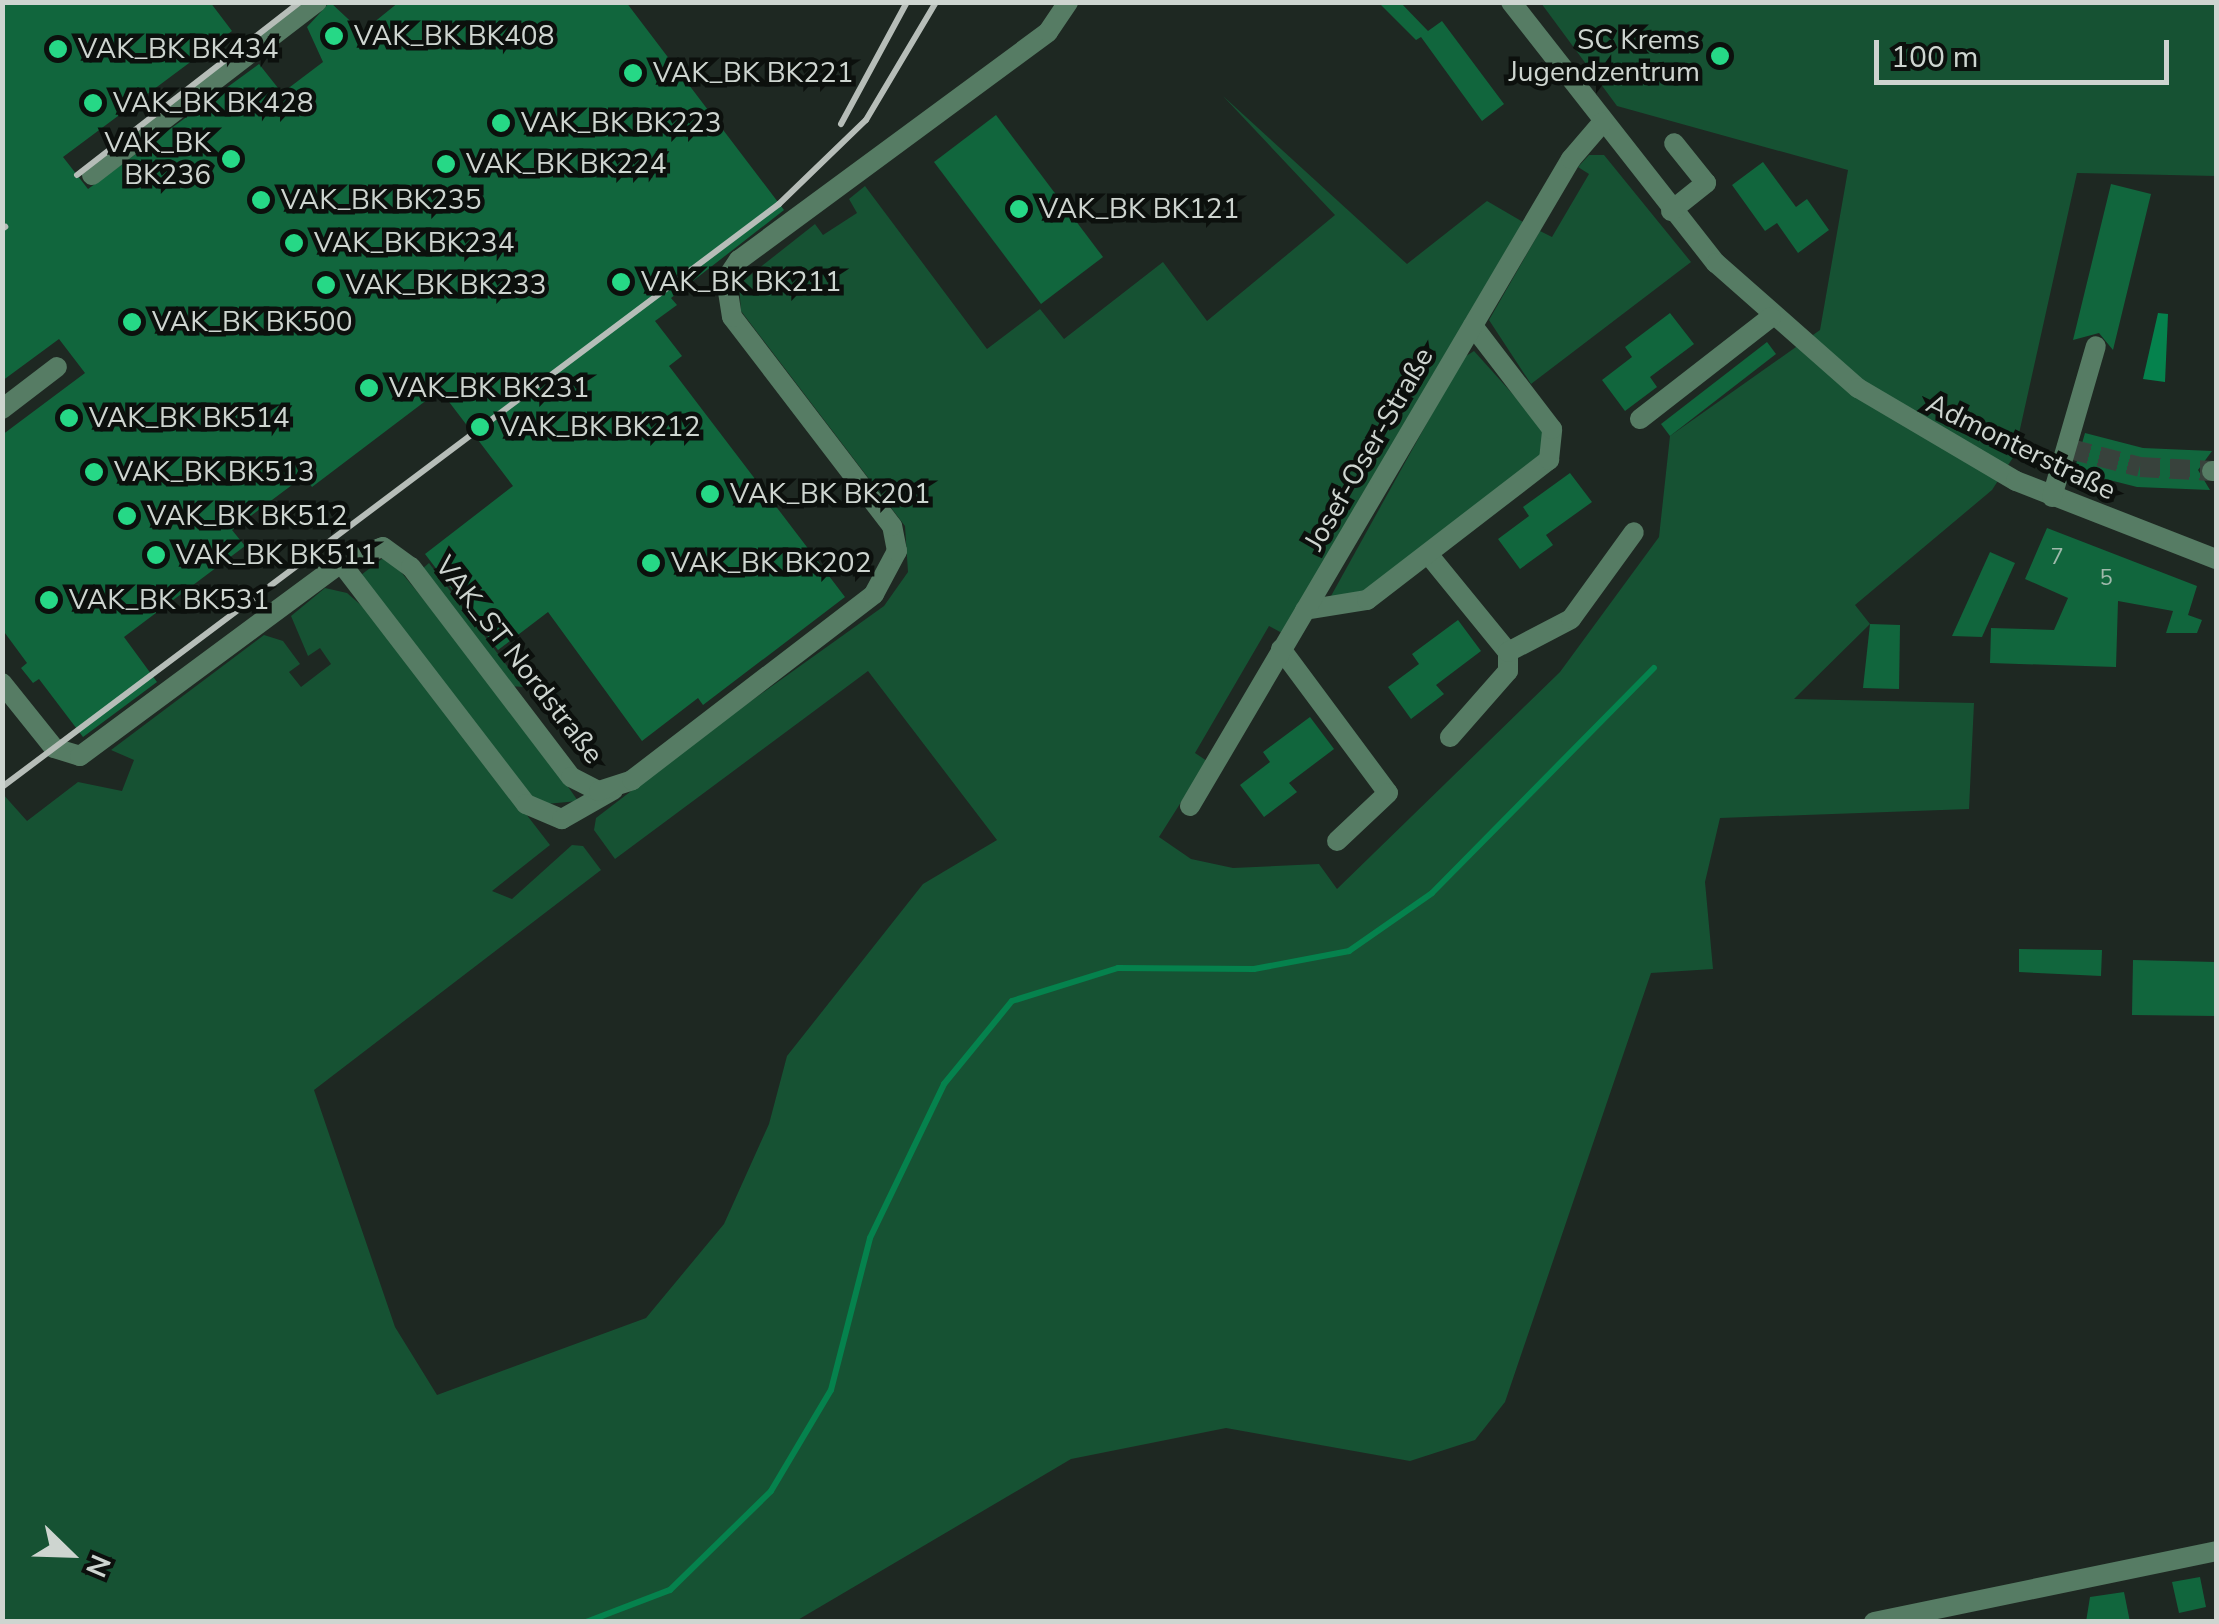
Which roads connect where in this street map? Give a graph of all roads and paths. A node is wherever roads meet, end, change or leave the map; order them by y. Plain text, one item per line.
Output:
1 (317, 2) edge
2 (1068, 2) edge
3 (1511, 2) edge
4 (1602, 123) junction
5 (1674, 143) dead end
6 (92, 175) dead end
7 (1671, 212) junction
8 (1771, 317) junction
9 (1473, 326) junction
10 (2096, 346) dead end
11 (58, 367) dead end
12 (2, 409) edge
13 (1640, 418) dead end
14 (2052, 496) junction
15 (1634, 532) dead end
16 (1428, 554) junction
17 (2216, 559) edge
18 (341, 563) junction
19 (1305, 610) junction
20 (1282, 649) junction
21 (1508, 652) junction
22 (2, 682) edge
23 (1450, 737) dead end
24 (615, 788) junction
25 (1190, 806) dead end
26 (1336, 841) dead end
27 (2216, 1551) edge
28 (1874, 1622) edge

1 - 6 street
2 - 24 street, VAK_ST Nordstraße
3 - 4 street, Admonterstraße
4 - 7 street, Admonterstraße
4 - 9 street, Josef-Oser-Straße
5 - 7 street
7 - 8 street, Admonterstraße
8 - 13 street
8 - 14 street, Admonterstraße
9 - 16 street
9 - 19 street, Josef-Oser-Straße
10 - 14 street
11 - 12 street
14 - 17 street, Admonterstraße
15 - 21 street
16 - 19 street
16 - 21 street
18 - 22 street, VAK_ST Nordstraße
18 - 24 street, VAK_ST Nordstraße
18 - 24 street
19 - 20 street, Josef-Oser-Straße
20 - 25 street, Josef-Oser-Straße
20 - 26 street
21 - 23 street
27 - 28 street

